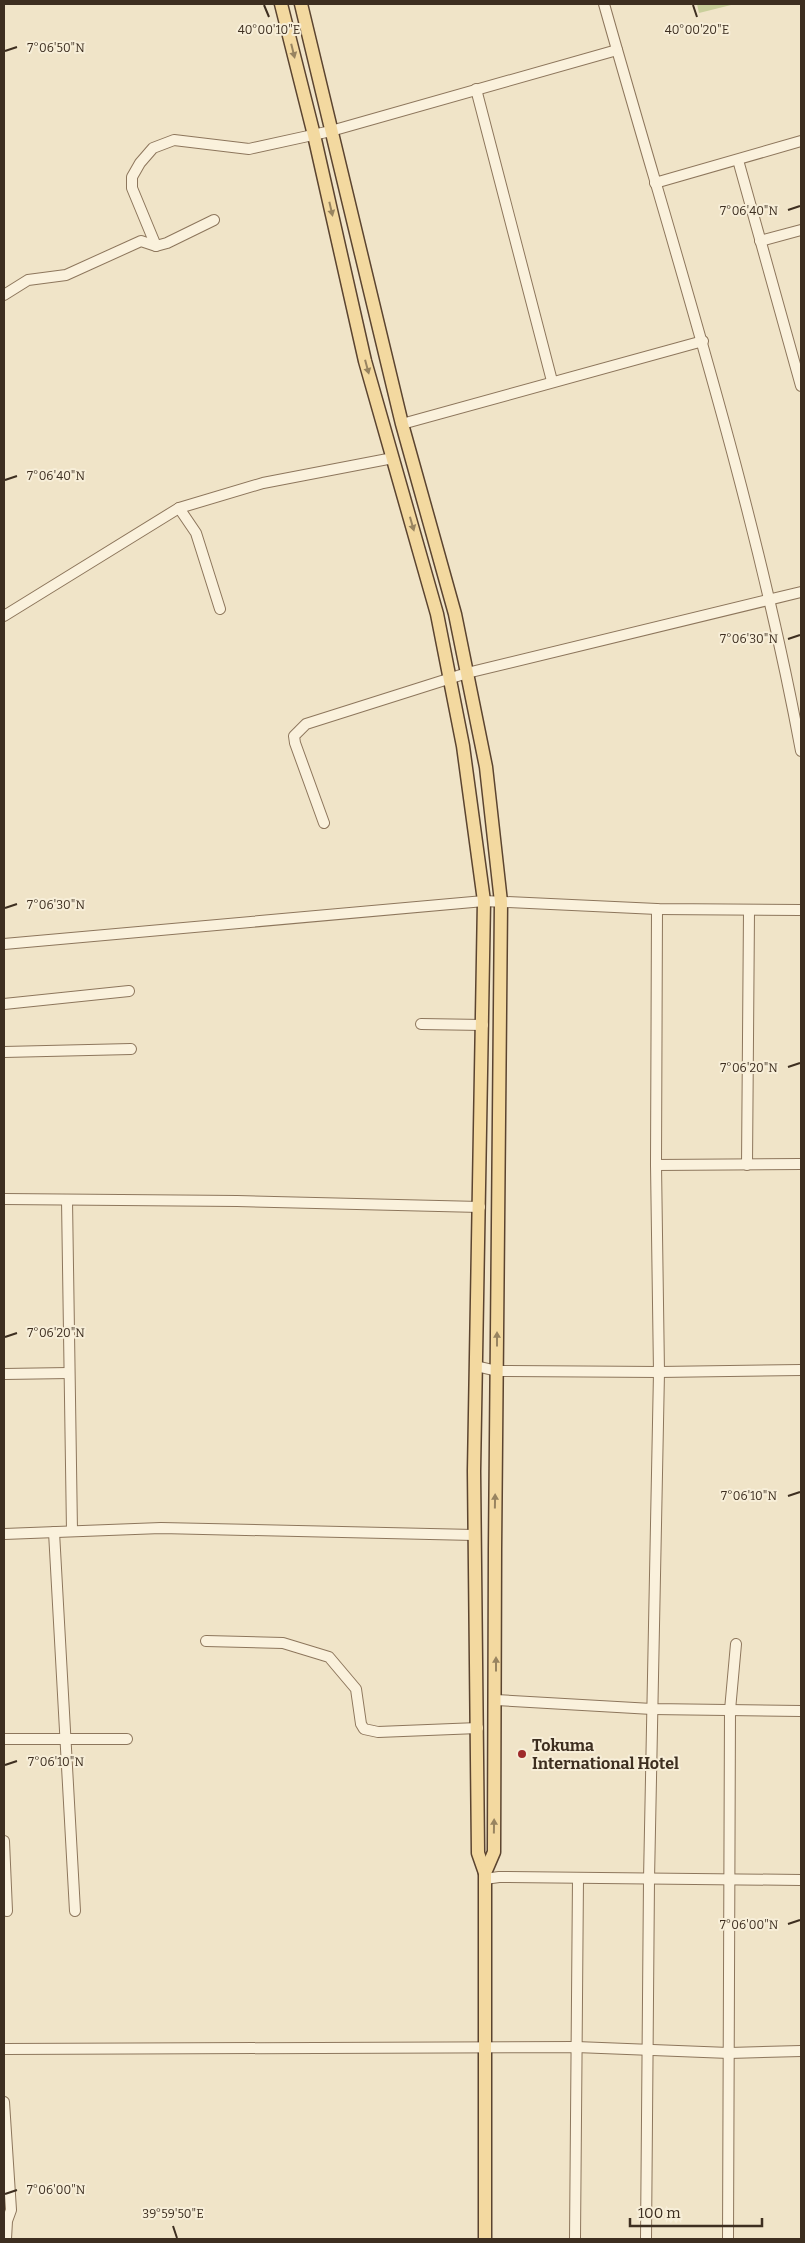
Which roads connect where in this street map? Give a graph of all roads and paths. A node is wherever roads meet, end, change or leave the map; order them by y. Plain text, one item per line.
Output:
1 (281, 4) edge
2 (301, 4) edge
3 (604, 4) edge
4 (617, 50) junction
5 (476, 89) junction
6 (331, 131) junction
7 (314, 135) junction
8 (801, 142) edge
9 (738, 160) junction
10 (655, 183) junction
11 (214, 220) dead end
12 (801, 230) edge
13 (760, 242) junction
14 (156, 246) junction
15 (4, 296) edge
16 (703, 340) junction
17 (552, 381) junction
18 (801, 386) edge
19 (402, 424) junction
20 (393, 458) junction
21 (179, 508) junction
22 (801, 592) edge
23 (771, 599) junction
24 (220, 610) dead end
25 (4, 616) edge
26 (467, 672) junction
27 (450, 678) junction
28 (801, 751) edge
29 (324, 823) dead end
30 (484, 901) junction
31 (501, 902) junction
32 (657, 909) junction
33 (801, 910) edge
34 (750, 911) junction
35 (4, 944) edge
36 (129, 991) dead end
37 (4, 1004) edge
38 (421, 1024) dead end
39 (482, 1025) junction
40 (130, 1049) dead end
41 (4, 1052) edge
42 (801, 1164) edge
43 (656, 1165) junction
44 (747, 1165) junction
45 (4, 1199) edge
46 (67, 1200) junction
47 (480, 1207) junction
48 (476, 1366) junction
49 (801, 1370) edge
50 (497, 1371) junction
51 (659, 1372) junction
52 (69, 1373) junction
53 (4, 1374) edge
54 (72, 1531) junction
55 (54, 1532) junction
56 (4, 1534) edge
57 (474, 1535) junction
58 (206, 1641) dead end
59 (736, 1644) dead end
60 (496, 1700) junction
61 (652, 1709) junction
62 (730, 1710) junction
63 (801, 1711) edge
64 (478, 1728) junction
65 (4, 1739) edge
66 (65, 1739) junction
67 (127, 1739) dead end
68 (4, 1841) edge
69 (485, 1876) junction
70 (578, 1878) junction
71 (649, 1880) junction
72 (730, 1880) junction
73 (801, 1880) edge
74 (7, 1911) dead end
75 (75, 1911) dead end
76 (486, 2047) junction
77 (576, 2047) junction
78 (4, 2048) edge
79 (647, 2049) junction
80 (801, 2051) edge
81 (729, 2053) junction
82 (4, 2102) edge
83 (6, 2176) edge
84 (6, 2239) edge
85 (485, 2239) edge
86 (575, 2239) edge
87 (646, 2239) edge
88 (728, 2239) edge

1 -> 7 main road
2 - 6 main road
3 - 4 street
4 - 5 street
4 - 10 street
5 - 6 street
5 - 17 street
6 - 7 street
6 - 19 main road
7 - 14 street
7 -> 20 main road
8 - 9 street
9 - 10 street
9 - 13 street
10 - 16 street
11 - 14 street
12 - 13 street
13 - 18 street
14 - 15 street
16 - 17 street
16 - 23 street
17 - 19 street
19 - 26 main road
20 - 21 street
20 -> 27 main road
21 - 24 street
21 - 25 street
22 - 23 street
23 - 26 street
23 - 28 street
26 - 27 street
26 - 31 main road
27 - 29 street
27 - 30 main road
30 - 31 street
30 - 35 street
30 - 39 main road
31 - 32 street
50 -> 31 main road
32 - 34 street
32 - 43 street
33 - 34 street
34 - 44 street
36 - 37 street
38 - 39 street
39 - 47 main road
40 - 41 street
42 - 44 street
43 - 44 street
43 - 51 street
45 - 46 street
46 - 47 street
46 - 52 street
47 - 48 main road
48 - 50 street
48 - 57 main road
49 - 51 street
50 - 51 street
60 -> 50 main road
51 - 61 street
52 - 53 street
52 - 54 street
54 - 55 street
54 - 57 street
55 - 56 street
55 - 66 street
57 - 64 main road
58 - 64 street
59 - 62 street
60 - 61 street
69 -> 60 main road
61 - 62 street
61 - 71 street
62 - 63 street
62 - 72 street
64 - 69 main road
65 - 66 street
66 - 67 street
66 - 75 street
68 - 74 street
69 - 70 street
69 - 76 main road
70 - 71 street
70 - 77 street
71 - 72 street
71 - 79 street
72 - 73 street
72 - 81 street
76 - 77 street
76 - 78 street
76 - 85 main road
77 - 79 street
77 - 86 street
79 - 81 street
79 - 87 street
80 - 81 street
81 - 88 street
82 - 83 street
83 - 84 street

